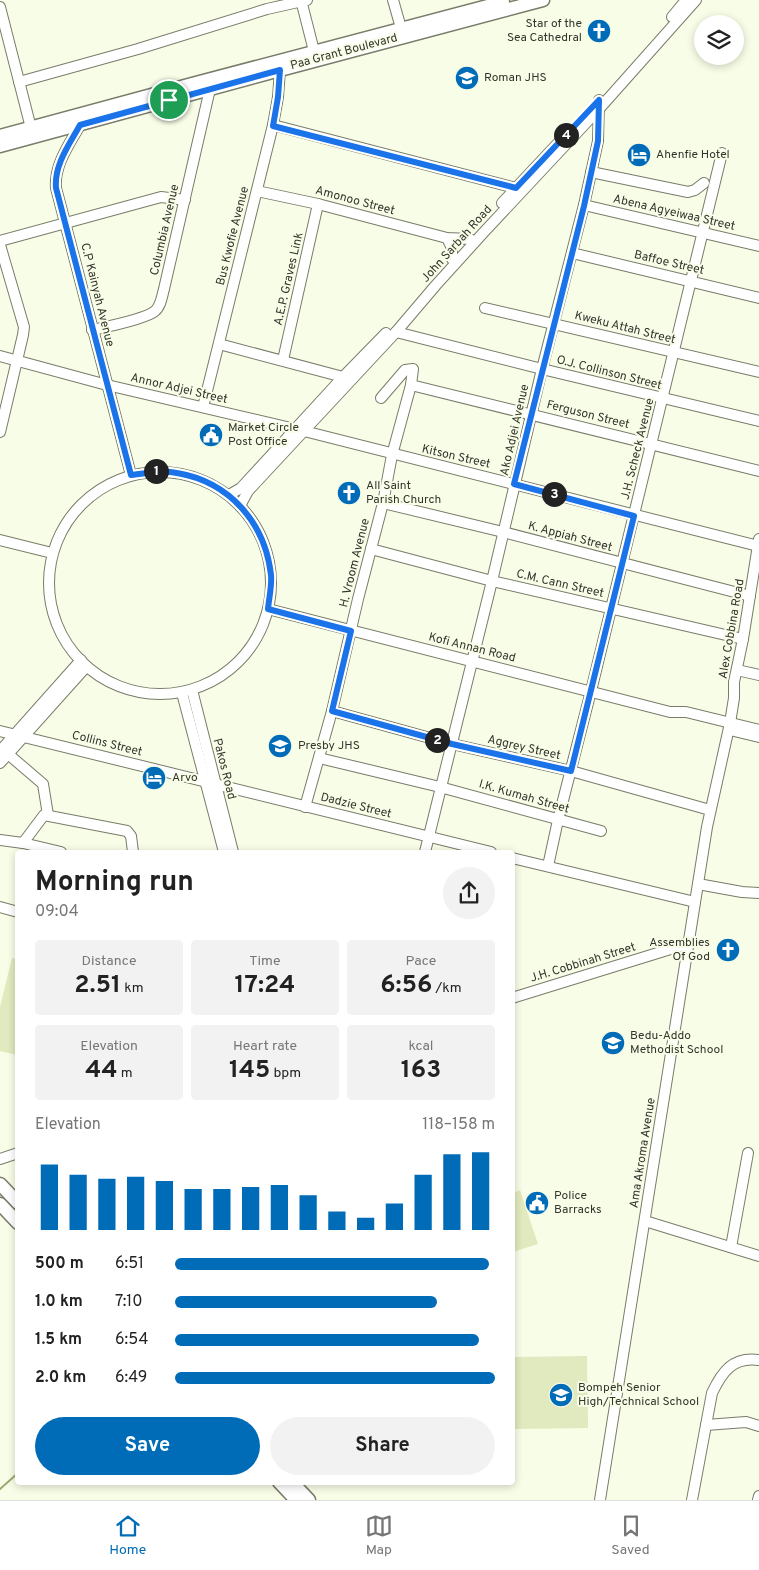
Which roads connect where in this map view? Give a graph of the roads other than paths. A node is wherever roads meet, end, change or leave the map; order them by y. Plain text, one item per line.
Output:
1 (303, 0) edge
2 (393, 0) edge
3 (511, 0) edge
4 (543, 0) edge
5 (686, 0) edge
6 (696, 0) edge
7 (0, 7) edge
8 (402, 32) junction
9 (314, 51) junction
10 (280, 70) junction
11 (19, 82) junction
12 (210, 89) junction
13 (168, 95) junction
14 (599, 104) junction
15 (80, 125) junction
16 (273, 126) junction
17 (31, 128) junction
18 (0, 136) edge
19 (0, 146) edge
20 (722, 153) dead end
21 (591, 172) junction
22 (704, 182) dead end
23 (516, 188) junction
24 (257, 191) junction
25 (184, 200) junction
26 (318, 204) junction
27 (584, 206) junction
28 (67, 224) junction
29 (704, 232) junction
30 (447, 238) junction
31 (470, 239) junction
32 (0, 243) edge
33 (759, 246) edge
34 (572, 253) junction
35 (452, 259) junction
36 (692, 281) junction
37 (759, 298) edge
38 (485, 308) dead end
39 (554, 324) junction
40 (92, 330) junction
41 (396, 332) junction
42 (219, 344) junction
43 (674, 353) junction
44 (0, 356) edge
45 (17, 360) junction
46 (283, 360) junction
47 (542, 369) junction
48 (759, 372) edge
49 (343, 377) junction
50 (107, 385) junction
51 (411, 385) junction
52 (381, 398) dead end
53 (663, 399) junction
54 (203, 407) junction
55 (532, 413) junction
56 (759, 421) edge
57 (299, 431) junction
58 (0, 432) edge
59 (652, 443) junction
60 (392, 455) junction
61 (759, 471) edge
62 (131, 475) junction
63 (514, 484) junction
64 (229, 495) junction
65 (383, 503) junction
66 (240, 506) junction
67 (634, 516) junction
68 (503, 532) junction
69 (0, 540) edge
70 (758, 543) edge
71 (371, 549) junction
72 (52, 553) junction
73 (622, 563) junction
74 (492, 581) junction
75 (750, 596) junction
76 (268, 609) junction
77 (611, 609) junction
78 (351, 631) junction
79 (743, 639) junction
80 (472, 661) junction
81 (84, 664) junction
82 (737, 670) junction
83 (759, 675) edge
84 (591, 691) junction
85 (187, 692) junction
86 (332, 711) junction
87 (727, 726) junction
88 (759, 730) edge
89 (0, 731) edge
90 (20, 735) junction
91 (759, 737) edge
92 (452, 744) junction
93 (4, 753) edge
94 (319, 758) junction
95 (0, 763) edge
96 (201, 763) junction
97 (571, 771) junction
98 (183, 776) junction
99 (210, 783) junction
100 (440, 787) junction
101 (305, 807) junction
102 (710, 810) junction
103 (48, 815) junction
104 (558, 820) junction
105 (601, 831) dead end
106 (429, 837) junction
107 (0, 840) edge
108 (23, 842) junction
109 (53, 850) edge
110 (133, 850) edge
111 (224, 850) edge
112 (232, 850) edge
113 (426, 850) edge
114 (483, 850) edge
115 (515, 859) edge
116 (548, 866) junction
117 (698, 884) junction
118 (759, 893) edge
119 (695, 902) junction
120 (0, 907) edge
121 (15, 911) edge
122 (690, 944) junction
123 (515, 997) edge
124 (748, 1153) dead end
125 (15, 1154) edge
126 (0, 1159) edge
127 (0, 1184) edge
128 (15, 1200) edge
129 (0, 1204) edge
130 (15, 1220) edge
131 (645, 1221) junction
132 (732, 1247) junction
133 (759, 1256) edge
134 (759, 1360) edge
135 (706, 1424) junction
136 (759, 1426) edge
137 (282, 1485) edge
138 (295, 1485) edge
139 (759, 1496) edge
140 (296, 1500) edge
141 (309, 1500) edge
142 (600, 1500) edge
143 (692, 1500) edge
144 (758, 1500) edge

1 - 9 street
1 - 11 street
2 - 8 street
3 - 8 main road, Paa Grant Boulevard
4 - 8 main road, Paa Grant Boulevard
5 - 14 street, John Sarbah Road
6 - 14 street, John Sarbah Road
7 - 11 street
8 - 9 main road, Paa Grant Boulevard
8 - 10 main road, Paa Grant Boulevard
9 - 13 main road, Paa Grant Boulevard
10 - 12 main road, Paa Grant Boulevard
10 - 16 street, Bus Kwofie Avenue
11 - 17 street
12 - 13 main road, Paa Grant Boulevard
12 - 25 street, Columbia Avenue
13 - 15 main road, Paa Grant Boulevard
13 - 17 main road, Paa Grant Boulevard
14 - 21 street, Ako Adjei Avenue
14 - 23 street, John Sarbah Road
14 - 41 street, John Sarbah Road
15 - 19 main road, Paa Grant Boulevard
15 - 28 street, C.P Kainyah Avenue
16 - 23 street
16 - 24 street, Bus Kwofie Avenue
17 - 18 main road, Paa Grant Boulevard
20 - 29 street, J.H. Scheck Avenue
21 - 22 street
21 - 27 street, Ako Adjei Avenue
23 - 31 street, John Sarbah Road
24 - 26 street, Amonoo Street
24 - 42 street, Bus Kwofie Avenue
25 - 28 street
25 - 40 street, Columbia Avenue
26 - 30 street, Amonoo Street
26 - 46 street, A.E.P. Graves Link
27 - 29 street, Abena Agyeiwaa Street
27 - 34 street, Ako Adjei Avenue
28 - 32 street
28 - 40 street, C.P Kainyah Avenue
29 - 33 street, Abena Agyeiwaa Street
29 - 36 street, J.H. Scheck Avenue
30 - 31 street, Amonoo Street
30 - 35 street
31 - 35 street, John Sarbah Road
32 - 45 street
34 - 36 street, Baffoe Street
34 - 39 street, Ako Adjei Avenue
35 - 49 street, John Sarbah Road
36 - 37 street, Baffoe Street
36 - 43 street, J.H. Scheck Avenue
38 - 39 street, Kweku Attah Street
39 - 43 street, Kweku Attah Street
39 - 47 street, Ako Adjei Avenue
40 - 50 street, C.P Kainyah Avenue
41 - 47 street, O.J. Collinson Street
41 - 57 street, John Sarbah Road
42 - 46 street
42 - 54 street, Bus Kwofie Avenue
43 - 48 street, Kweku Attah Street
43 - 53 street, J.H. Scheck Avenue
44 - 45 street, Annor Adjei Street
45 - 50 street, Annor Adjei Street
45 - 58 street
46 - 49 street
47 - 53 street, O.J. Collinson Street
47 - 55 street, Ako Adjei Avenue
49 - 57 street, John Sarbah Road
50 - 54 street, Annor Adjei Street
50 - 62 street, C.P Kainyah Avenue
51 - 52 street
51 - 55 street, Ferguson Street
51 - 60 street, H. Vroom Avenue
53 - 56 street, O.J. Collinson Street
53 - 59 street, J.H. Scheck Avenue
54 - 57 street, Annor Adjei Street
55 - 59 street, Ferguson Street
55 - 63 street, Ako Adjei Avenue
57 - 60 street, Kitson Street
57 - 64 street, John Sarbah Road
57 - 66 street, John Sarbah Road
59 - 61 street, Ferguson Street
59 - 67 street, J.H. Scheck Avenue
60 - 63 street, Kitson Street
60 - 65 street, H. Vroom Avenue
62 - 64 street
62 - 72 street
63 - 67 street, Kitson Street
63 - 68 street, Ako Adjei Avenue
64 - 66 street
65 - 68 street, K. Appiah Street
65 - 71 street, H. Vroom Avenue
66 - 76 street
67 - 70 street, Kitson Street
67 - 73 street, J.H. Scheck Avenue
68 - 73 street, K. Appiah Street
68 - 74 street, Ako Adjei Avenue
69 - 72 street
70 - 75 street, Alex Cobbina Road
71 - 74 street, C.M. Cann Street
71 - 78 street, H. Vroom Avenue
72 - 81 street
73 - 75 street, K. Appiah Street
73 - 77 street, J.H. Scheck Avenue
74 - 77 street, C.M. Cann Street
74 - 80 street, Ako Adjei Avenue
75 - 79 street, Alex Cobbina Road
76 - 78 street, Kofi Annan Road
76 - 85 street
77 - 79 street, C.M. Cann Street
77 - 84 street, J.H. Scheck Avenue
78 - 80 street, Kofi Annan Road
78 - 86 street, H. Vroom Avenue
79 - 82 street, Alex Cobbina Road
80 - 84 street, Kofi Annan Road
80 - 92 street, Ako Adjei Avenue
81 - 85 street
81 - 90 street
82 - 83 street
82 - 87 street, Alex Cobbina Road
84 - 87 street, Kofi Annan Road
84 - 97 street, J.H. Scheck Avenue
85 - 96 street, Pakos Road
85 - 99 street, Pakos Road
86 - 92 street, Aggrey Street
86 - 94 street, H. Vroom Avenue
87 - 88 street, Kofi Annan Road
87 - 91 street, Kofi Annan Road
87 - 102 street, Ama Akroma Avenue
89 - 90 street, Collins Street
90 - 93 street
90 - 98 street, Collins Street
92 - 97 street, Aggrey Street
92 - 100 street, Ako Adjei Avenue
93 - 95 street
93 - 103 street
94 - 100 street, I.K. Kumah Street
94 - 101 street, H. Vroom Avenue
96 - 98 street
96 - 99 street, Pakos Road
97 - 102 street, Aggrey Street
97 - 104 street, J.H. Scheck Avenue
98 - 99 street, Collins Street
99 - 101 street, Dadzie Street
99 - 111 street, Pakos Road
99 - 112 street, Pakos Road
100 - 104 street, I.K. Kumah Street
100 - 106 street, Ako Adjei Avenue
101 - 106 street, Dadzie Street
102 - 117 street, Ama Akroma Avenue
103 - 108 street
103 - 110 street
104 - 105 street, I.K. Kumah Street
104 - 116 street, J.H. Scheck Avenue
106 - 113 street, Ako Adjei Avenue
106 - 114 street, Dadzie Street
107 - 108 street
108 - 109 street
115 - 116 street
116 - 119 street
117 - 118 street
117 - 119 street, Ama Akroma Avenue
119 - 122 street, Ama Akroma Avenue
120 - 121 street
122 - 123 street, J.H. Cobbinah Street
122 - 131 street, Ama Akroma Avenue
124 - 132 street
125 - 126 street
127 - 128 main road
129 - 130 main road
131 - 132 street
131 - 142 street, Ama Akroma Avenue
132 - 133 street
134 - 135 street
135 - 136 street
135 - 143 street
137 - 140 main road
138 - 141 main road
139 - 144 street

